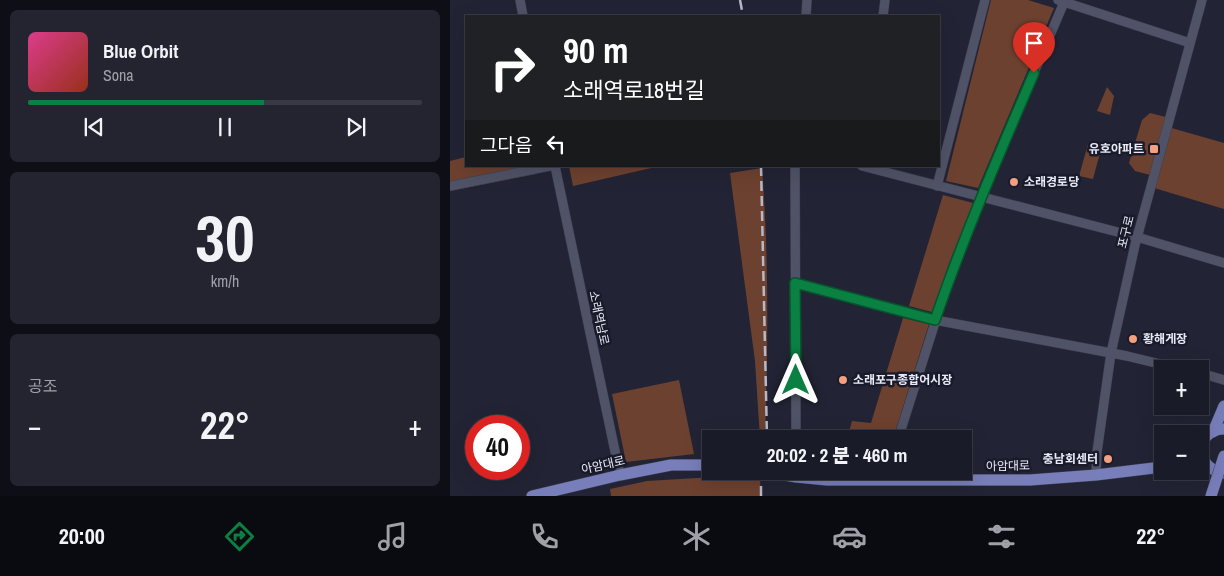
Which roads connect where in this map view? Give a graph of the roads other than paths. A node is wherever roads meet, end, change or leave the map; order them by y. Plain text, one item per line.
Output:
1 (520, 0) edge
2 (808, 0) edge
3 (885, 0) edge
4 (985, 0) edge
5 (1202, 0) edge
6 (1062, 1) edge
7 (523, 15) edge
8 (806, 15) edge
9 (883, 15) edge
10 (1190, 43) junction
11 (545, 167) edge
12 (555, 167) edge
13 (795, 167) edge
14 (866, 167) edge
15 (450, 186) edge
16 (938, 186) junction
17 (981, 197) junction
18 (1137, 237) junction
19 (1224, 263) edge
20 (795, 283) junction
21 (935, 320) junction
22 (1111, 353) junction
23 (1154, 362) edge
24 (1209, 376) edge
25 (1224, 380) edge
26 (1224, 406) edge
27 (796, 430) edge
28 (901, 430) edge
29 (1218, 431) edge
30 (1224, 456) edge
31 (702, 465) edge
32 (1154, 468) edge
33 (1209, 469) edge
34 (1224, 473) edge
35 (620, 475) junction
36 (1096, 475) junction
37 (972, 478) edge
38 (532, 496) edge
39 (1211, 496) edge

1 - 7 street
2 - 8 street
3 - 9 street
4 - 16 street
5 - 10 street, 포구로
6 - 10 street
6 - 17 street
10 - 18 street, 포구로
11 - 15 street
12 - 35 street, 소래역남로
13 - 20 street
14 - 16 street
16 - 17 street
17 - 18 street
17 - 21 street
18 - 19 street
18 - 22 street, 포구로
20 - 21 street
20 - 27 street
21 - 22 street
21 - 28 street
22 - 23 street
22 - 36 street, 포구로
24 - 25 street
26 - 29 main road
30 - 39 main road, bridge
31 - 35 main road, 아암대로
32 - 36 main road, 아암대로
33 - 34 main road
35 - 38 main road, 아암대로
36 - 37 main road, 아암대로

